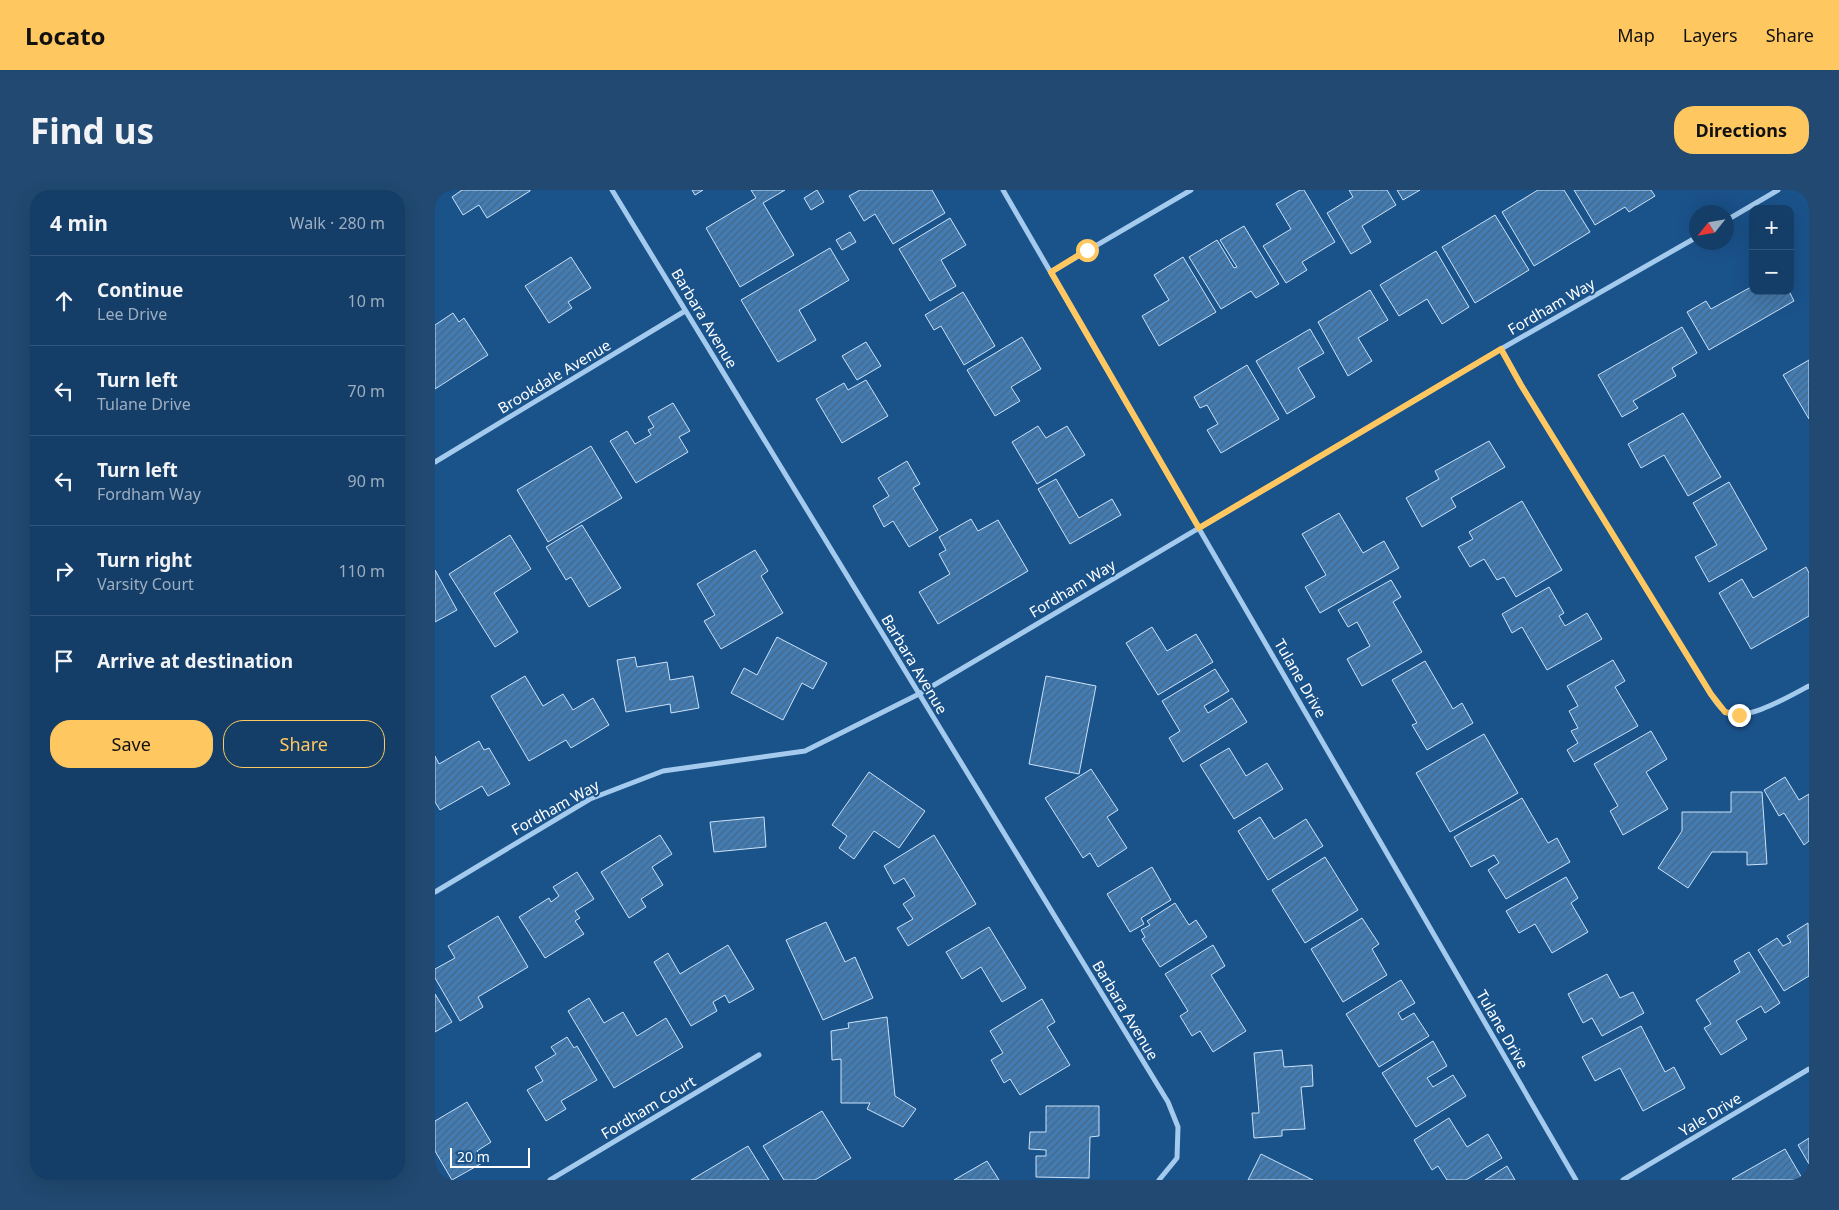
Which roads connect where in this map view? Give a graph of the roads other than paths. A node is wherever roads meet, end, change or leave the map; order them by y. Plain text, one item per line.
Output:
1 (612, 190) edge
2 (1003, 190) edge
3 (1191, 190) edge
4 (1778, 190) edge
5 (1807, 190) edge
6 (1809, 194) edge
7 (1734, 216) edge
8 (1689, 242) edge
9 (1051, 272) junction
10 (685, 311) junction
11 (1501, 349) junction
12 (435, 462) edge
13 (1199, 528) junction
14 (1809, 686) edge
15 (919, 694) junction
16 (435, 892) edge
17 (759, 1055) dead end
18 (1809, 1069) edge
19 (550, 1180) edge
20 (1159, 1180) edge
21 (1576, 1180) edge
22 (1623, 1180) edge

1 - 10 street, Barbara Avenue
2 - 9 street, Tulane Drive
3 - 9 street
4 - 7 street
5 - 6 street
8 - 11 street, Fordham Way
9 - 13 street, Tulane Drive
10 - 12 street, Brookdale Avenue
10 - 15 street, Barbara Avenue
11 - 13 street, Fordham Way
11 - 14 street
13 - 15 street, Fordham Way
13 - 21 street, Tulane Drive
15 - 16 street, Fordham Way
15 - 20 street, Barbara Avenue
17 - 19 street, Fordham Court
18 - 22 street, Yale Drive

